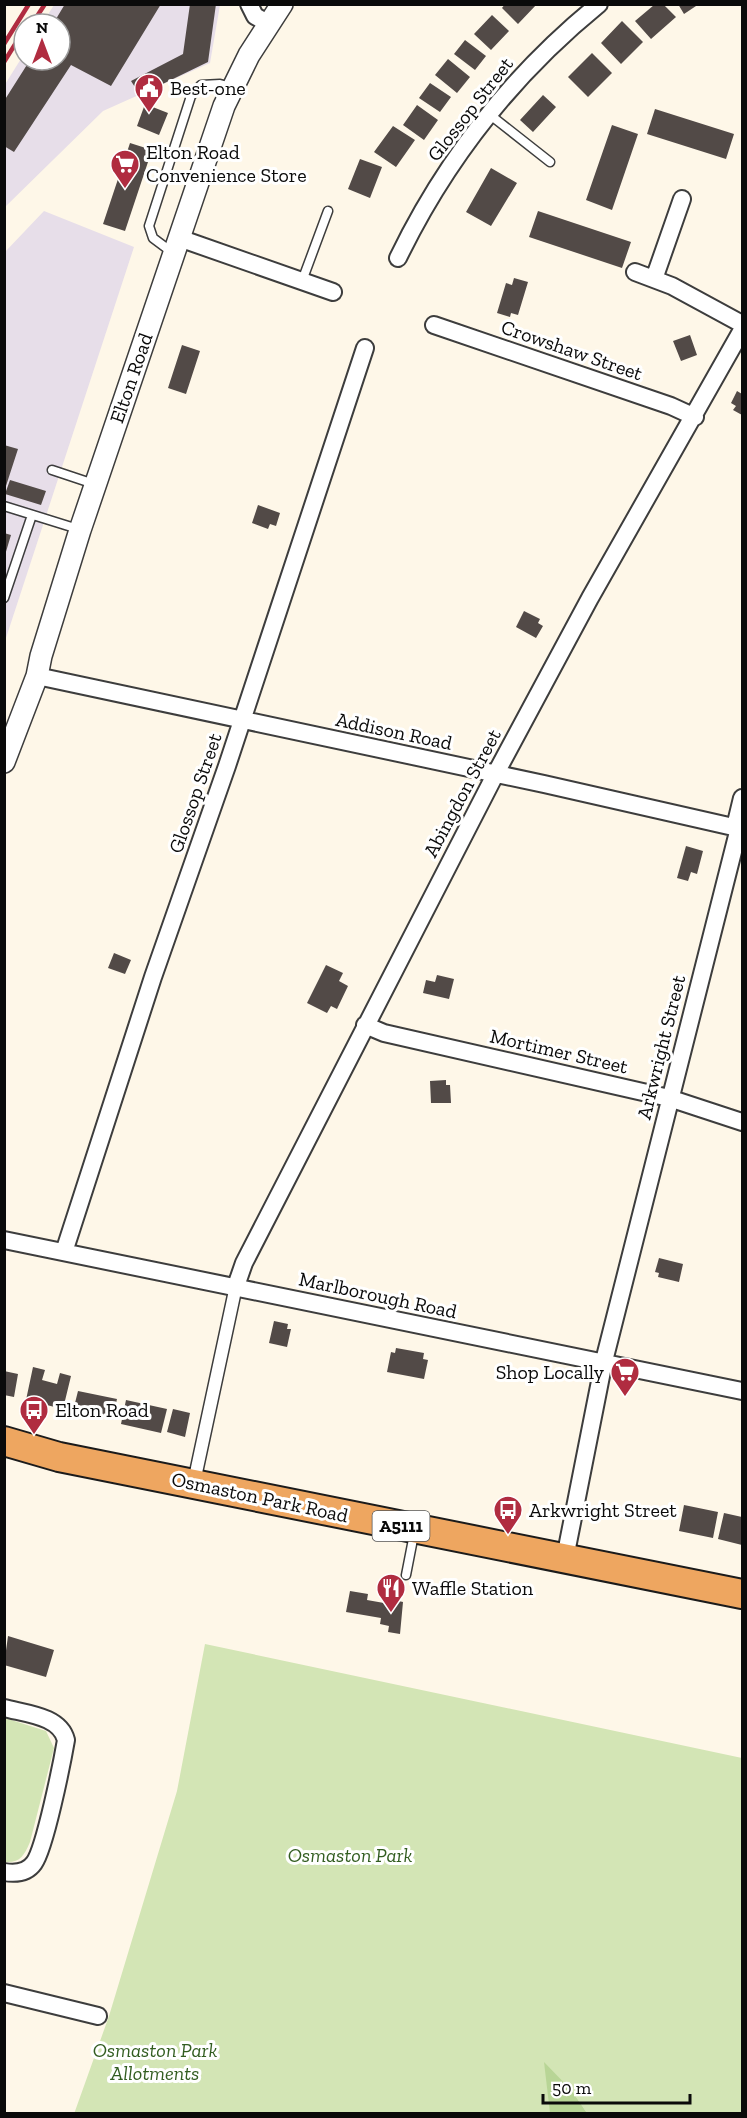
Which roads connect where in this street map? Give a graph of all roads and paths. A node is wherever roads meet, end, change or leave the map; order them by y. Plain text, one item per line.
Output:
1 (249, 4) edge
2 (282, 4) edge
3 (599, 4) edge
4 (269, 24) junction
5 (231, 87) junction
6 (489, 114) junction
7 (550, 162) dead end
8 (682, 199) dead end
9 (328, 211) dead end
10 (176, 245) junction
11 (398, 258) dead end
12 (635, 272) dead end
13 (654, 279) junction
14 (302, 281) junction
15 (333, 292) dead end
16 (742, 324) edge
17 (434, 326) dead end
18 (742, 330) edge
19 (365, 348) dead end
20 (695, 417) junction
21 (52, 470) dead end
22 (96, 484) junction
23 (4, 506) edge
24 (32, 515) junction
25 (80, 530) junction
26 (4, 597) edge
27 (37, 676) junction
28 (242, 720) junction
29 (4, 762) edge
30 (495, 773) junction
31 (742, 798) edge
32 (739, 828) edge
33 (365, 1024) junction
34 (669, 1098) junction
35 (742, 1122) edge
36 (4, 1240) edge
37 (64, 1252) junction
38 (236, 1286) junction
39 (604, 1361) junction
40 (742, 1391) edge
41 (4, 1442) edge
42 (4, 1458) edge
43 (59, 1458) junction
44 (194, 1482) junction
45 (415, 1529) junction
46 (565, 1558) junction
47 (406, 1575) dead end
48 (742, 1594) edge
49 (4, 1708) edge
50 (4, 1872) edge
51 (4, 1993) edge
52 (98, 2016) dead end

1 - 4 street
2 - 4 street, Elton Road
3 - 6 street, Glossop Street
4 - 5 street, Elton Road
5 - 10 street, Elton Road
5 - 10 lane
6 - 7 lane
6 - 11 street, Glossop Street
8 - 13 street
9 - 14 lane
10 - 14 street
10 - 22 street, Elton Road
12 - 13 street
13 - 16 street
14 - 15 street
17 - 20 street, Crowshaw Street
18 - 20 street, Abingdon Street
19 - 28 street, Glossop Street
20 - 30 street, Abingdon Street
21 - 22 lane
22 - 25 street, Elton Road
23 - 24 lane
24 - 25 lane
24 - 26 lane
25 - 27 street, Elton Road
27 - 28 street, Addison Road
27 - 29 street, Elton Road
28 - 30 street, Addison Road
28 - 37 street, Glossop Street
30 - 32 street, Addison Road
30 - 33 street, Abingdon Street
31 - 32 street, Arkwright Street
32 - 34 street, Arkwright Street
33 - 34 street, Mortimer Street
33 - 38 street, Abingdon Street
34 - 35 street, Mortimer Street
34 - 39 street, Arkwright Street
36 - 37 street, Marlborough Road
37 - 38 street, Marlborough Road
38 - 39 street, Marlborough Road
38 - 44 street
39 - 40 street, Marlborough Road
39 - 46 street, Arkwright Street
41 - 43 highway, Osmaston Park Road / A5111
42 - 43 highway, Osmaston Park Road / A5111
43 - 44 highway, Osmaston Park Road / A5111
44 - 45 highway, Osmaston Park Road / A5111
45 - 46 highway, Osmaston Park Road / A5111
45 - 47 lane
46 - 48 highway, Osmaston Park Road / A5111
49 - 50 street
51 - 52 street

